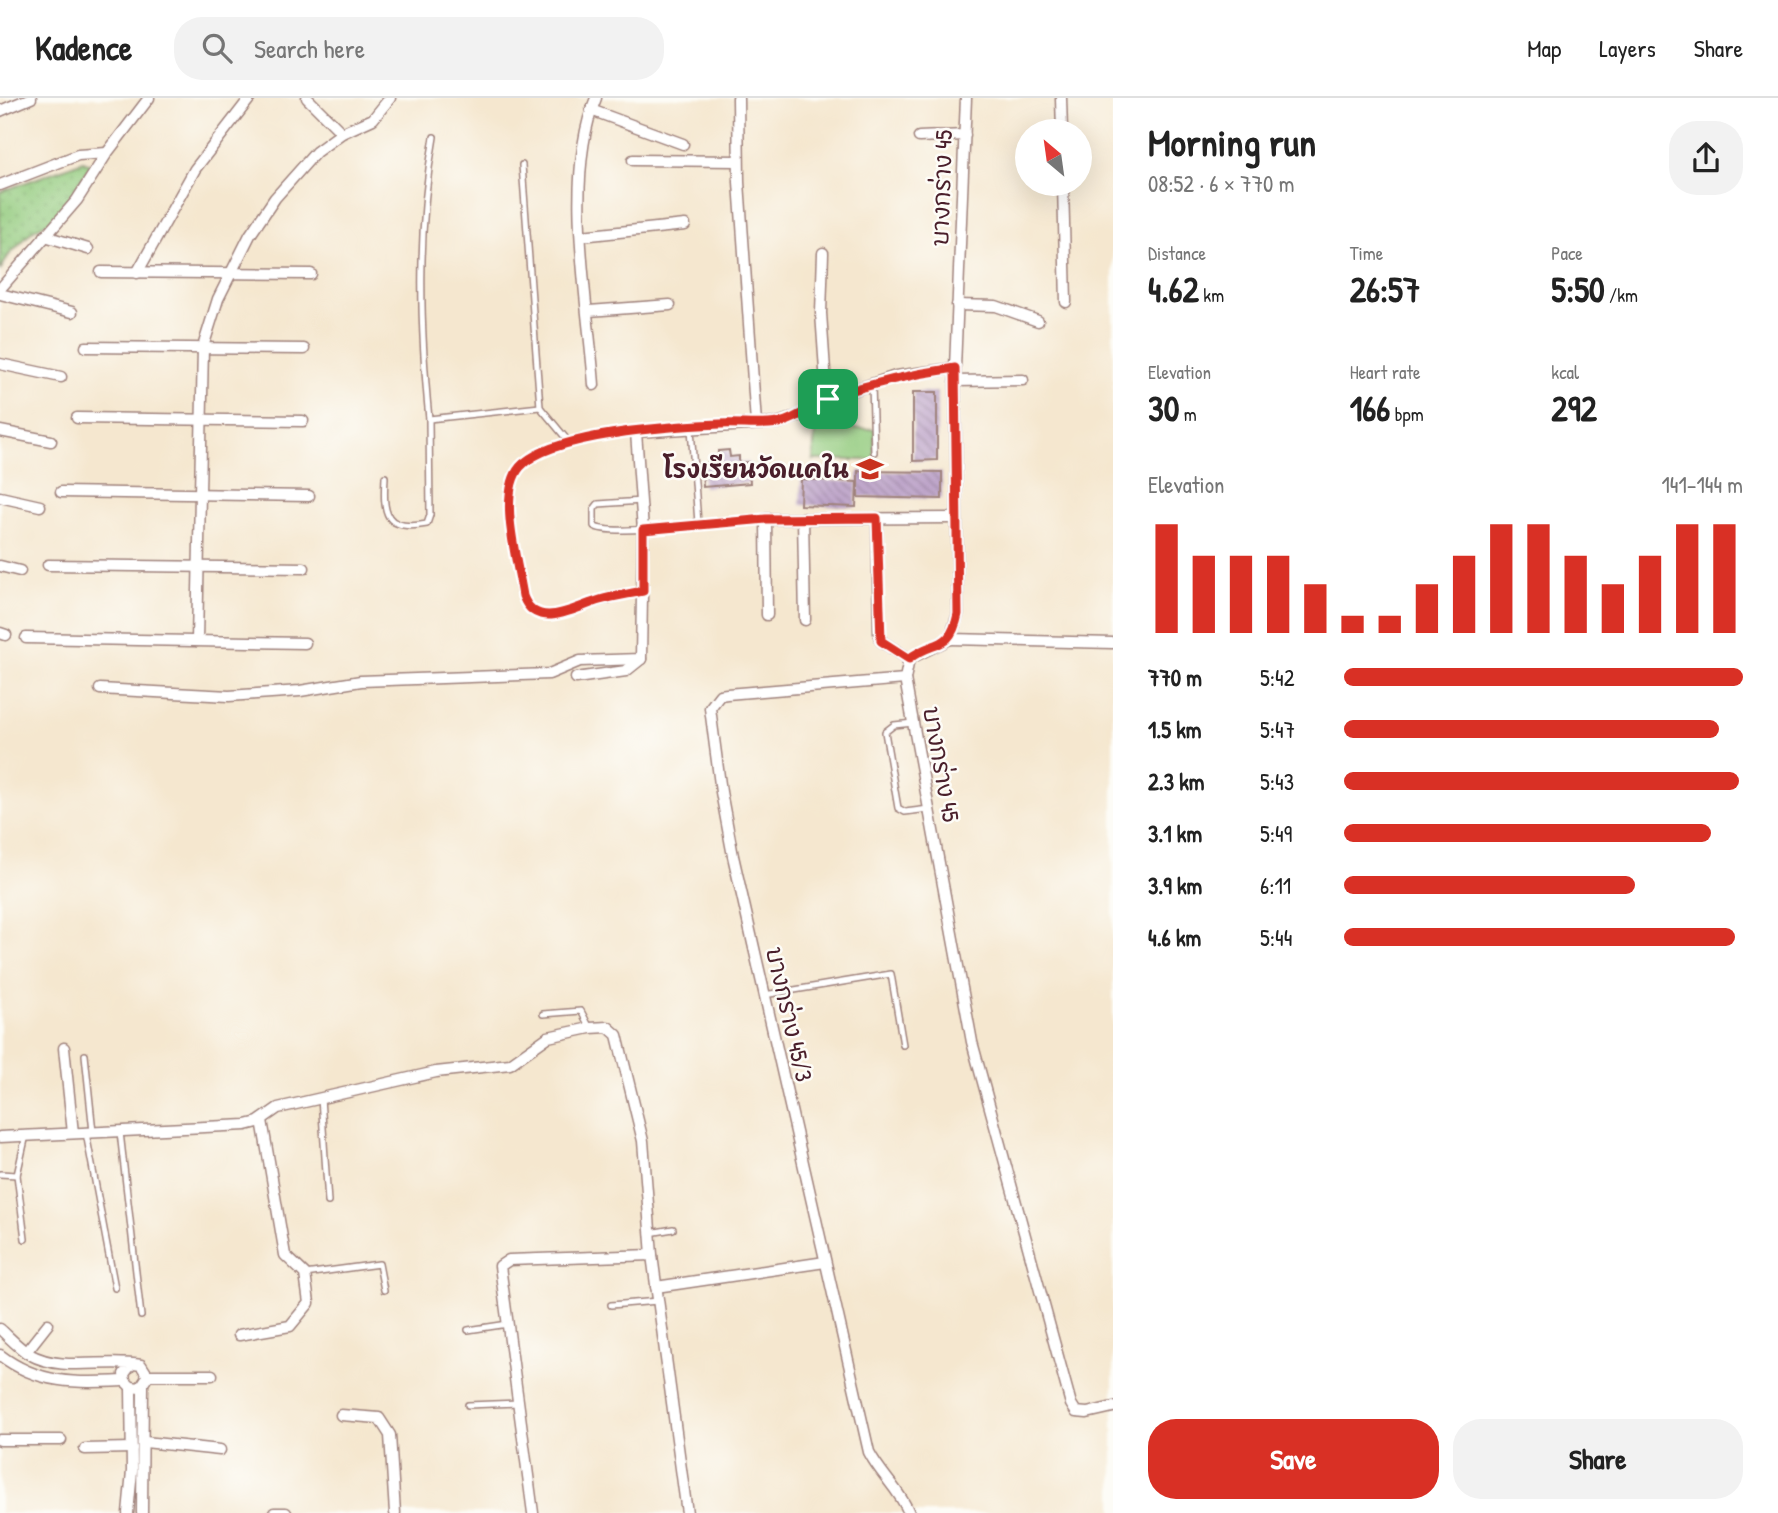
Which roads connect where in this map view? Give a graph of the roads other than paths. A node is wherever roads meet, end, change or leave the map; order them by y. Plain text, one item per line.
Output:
1 (31, 98) edge
2 (149, 98) edge
3 (250, 98) edge
4 (307, 98) edge
5 (390, 98) edge
6 (596, 98) edge
7 (738, 98) edge
8 (965, 98) edge
9 (1061, 98) edge
10 (591, 110) junction
11 (0, 111) edge
12 (1062, 119) edge
13 (342, 133) junction
14 (965, 135) junction
15 (434, 137) dead end
16 (919, 137) dead end
17 (683, 144) dead end
18 (107, 153) junction
19 (633, 160) dead end
20 (738, 160) junction
21 (522, 164) dead end
22 (0, 185) edge
23 (1063, 196) edge
24 (685, 225) dead end
25 (45, 236) junction
26 (581, 236) junction
27 (88, 249) dead end
28 (823, 253) dead end
29 (101, 272) dead end
30 (137, 273) junction
31 (228, 274) junction
32 (311, 274) dead end
33 (0, 292) edge
34 (1066, 302) dead end
35 (670, 305) dead end
36 (957, 305) junction
37 (589, 311) junction
38 (72, 312) dead end
39 (1038, 321) dead end
40 (86, 347) dead end
41 (203, 347) junction
42 (304, 349) dead end
43 (0, 364) edge
44 (955, 368) junction
45 (61, 377) dead end
46 (1023, 380) dead end
47 (955, 381) junction
48 (872, 384) junction
49 (594, 385) dead end
50 (828, 399) junction
51 (540, 407) junction
52 (77, 418) dead end
53 (429, 419) junction
54 (201, 421) junction
55 (303, 421) dead end
56 (756, 423) junction
57 (691, 426) junction
58 (0, 430) edge
59 (636, 432) junction
60 (51, 441) dead end
61 (569, 442) junction
62 (874, 452) dead end
63 (385, 477) dead end
64 (61, 492) dead end
65 (201, 493) junction
66 (309, 496) dead end
67 (0, 497) edge
68 (642, 500) junction
69 (40, 506) dead end
70 (803, 518) junction
71 (877, 518) junction
72 (956, 518) junction
73 (766, 519) junction
74 (698, 523) junction
75 (643, 530) junction
76 (48, 565) dead end
77 (0, 566) edge
78 (198, 568) junction
79 (304, 568) dead end
80 (20, 571) dead end
81 (643, 591) junction
82 (767, 615) dead end
83 (804, 620) dead end
84 (26, 638) dead end
85 (950, 639) junction
86 (197, 641) junction
87 (305, 643) dead end
88 (1113, 643) edge
89 (641, 659) junction
90 (909, 659) junction
91 (576, 678) dead end
92 (905, 680) junction
93 (100, 689) dead end
94 (913, 723) junction
95 (929, 809) junction
96 (764, 995) junction
97 (544, 1014) dead end
98 (590, 1028) junction
99 (903, 1045) dead end
100 (64, 1048) dead end
101 (85, 1055) dead end
102 (321, 1098) junction
103 (262, 1120) junction
104 (120, 1130) junction
105 (89, 1132) junction
106 (73, 1133) junction
107 (26, 1135) junction
108 (0, 1137) edge
109 (0, 1174) edge
110 (18, 1174) junction
111 (328, 1202) dead end
112 (673, 1229) dead end
113 (650, 1233) junction
114 (25, 1239) dead end
115 (652, 1255) junction
116 (825, 1262) junction
117 (305, 1274) junction
118 (656, 1287) junction
119 (116, 1288) dead end
120 (384, 1290) dead end
121 (658, 1301) junction
122 (611, 1305) dead end
123 (141, 1316) dead end
124 (48, 1324) dead end
125 (508, 1324) junction
126 (468, 1330) dead end
127 (1, 1331) edge
128 (239, 1335) dead end
129 (26, 1352) junction
130 (0, 1355) edge
131 (54, 1363) junction
132 (131, 1365) junction
133 (212, 1376) dead end
134 (50, 1381) junction
135 (137, 1382) junction
136 (518, 1403) junction
137 (468, 1405) dead end
138 (1113, 1407) edge
139 (341, 1415) dead end
140 (0, 1440) edge
141 (61, 1440) dead end
142 (145, 1442) junction
143 (132, 1448) junction
144 (85, 1449) dead end
145 (220, 1450) dead end
146 (128, 1513) edge
147 (142, 1513) edge
148 (274, 1513) edge
149 (286, 1513) edge
150 (395, 1513) edge
151 (533, 1513) edge
152 (687, 1513) edge
153 (909, 1513) edge

1 - 11 street
2 - 18 street
3 - 30 street
4 - 13 street
5 - 13 street
6 - 10 street
7 - 20 street
8 - 14 street, บางกร่าง 45
9 - 12 street
10 - 17 street
10 - 26 street
13 - 31 street
14 - 16 street
14 - 36 street, บางกร่าง 45
15 - 53 lane
18 - 22 street
18 - 25 street
19 - 20 street
20 - 56 street
21 - 51 lane
23 - 34 street
24 - 26 street
25 - 27 street
25 - 33 street
26 - 37 street
28 - 50 street
29 - 30 street
30 - 31 street
31 - 32 street
31 - 41 street
33 - 38 street
35 - 37 street
36 - 39 street
36 - 44 street, บางกร่าง 45
37 - 49 street
40 - 41 street
41 - 42 street
41 - 54 street
43 - 45 street
44 - 47 street, บางกร่าง 45
44 - 48 street
46 - 47 street
47 - 72 street, บางกร่าง 45
48 - 50 street
48 - 62 lane
50 - 56 street
51 - 53 lane
51 - 61 lane
52 - 54 street
53 - 63 lane
54 - 55 street
54 - 65 street
56 - 57 street
57 - 59 street
57 - 74 lane
58 - 60 street
59 - 61 lane
59 - 68 street
61 - 81 lane
64 - 65 street
65 - 66 street
65 - 78 street
67 - 69 street
68 - 75 street
68 - 75 lane
70 - 71 street
70 - 73 street
70 - 83 street
71 - 72 street
71 - 90 street
72 - 85 street, บางกร่าง 45
73 - 74 lane
73 - 82 street
74 - 75 lane
75 - 81 street
76 - 78 street
77 - 80 street
78 - 79 street
78 - 86 street
81 - 89 street
84 - 86 street
85 - 88 street
85 - 90 street
86 - 87 street
89 - 91 street
89 - 93 street
90 - 92 street, บางกร่าง 45
92 - 94 street, บางกร่าง 45
92 - 96 street, บางกร่าง 45/3
94 - 95 street, บางกร่าง 45
94 - 95 lane
95 - 138 street, บางกร่าง 45
96 - 99 lane
96 - 116 street, บางกร่าง 45/3
97 - 98 lane
98 - 102 street
98 - 113 street
100 - 106 street
101 - 105 lane
102 - 103 street
102 - 111 lane
103 - 104 street
103 - 117 street
104 - 105 street
104 - 123 lane
105 - 106 street
105 - 119 lane
106 - 107 street
107 - 108 street
107 - 110 lane
109 - 110 lane
110 - 114 lane
112 - 113 lane
113 - 115 street
115 - 118 street
115 - 125 street
116 - 118 street
116 - 153 street, บางกร่าง 45/3
117 - 120 lane
117 - 128 street
118 - 121 street
121 - 122 lane
121 - 152 street
124 - 129 street
125 - 126 lane
125 - 136 street
127 - 129 street
129 - 131 street
130 - 134 street
131 - 132 street
131 - 134 street
132 - 135 street
132 - 135 street
133 - 135 street
134 - 135 street
135 - 142 street
135 - 143 street
136 - 137 lane
136 - 151 street
139 - 150 street
140 - 141 street
142 - 145 street
142 - 147 street
143 - 144 street
143 - 146 street
148 - 149 street

